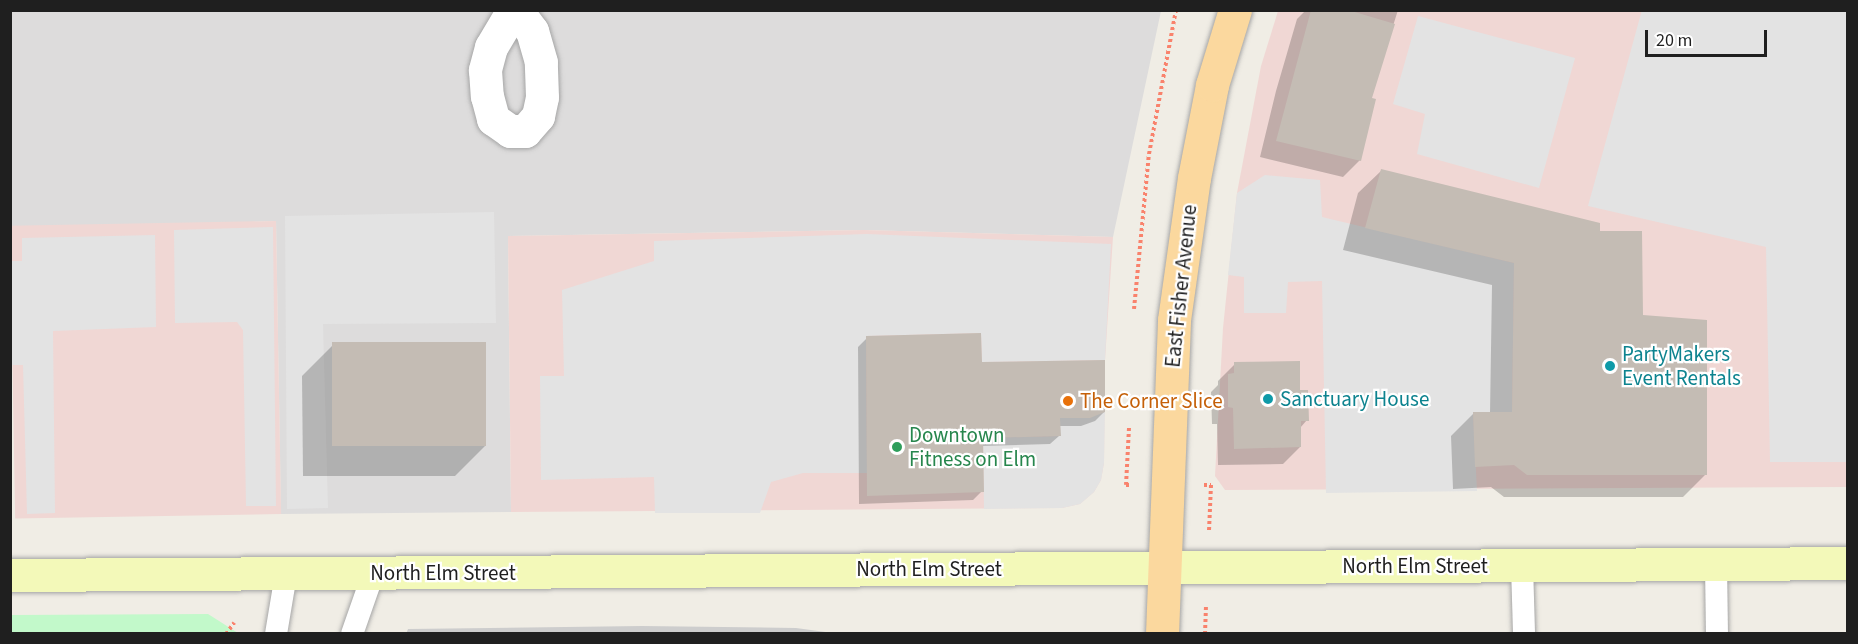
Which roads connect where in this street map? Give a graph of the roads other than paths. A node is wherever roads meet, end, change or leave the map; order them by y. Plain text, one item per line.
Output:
1 (1235, 10) edge
2 (1848, 563) edge
3 (1716, 564) junction
4 (1522, 566) junction
5 (1163, 568) junction
6 (286, 574) junction
7 (373, 574) junction
8 (10, 575) edge
9 (276, 633) edge
10 (352, 633) edge
11 (1162, 633) edge
12 (1524, 633) edge
13 (1717, 633) edge

1 - 5 main road, East Fisher Avenue
2 - 3 main road, North Elm Street
3 - 4 main road, North Elm Street
3 - 13 lane
4 - 5 main road, North Elm Street
4 - 12 lane
5 - 7 main road, North Elm Street
5 - 11 main road, East Fisher Avenue
6 - 7 main road, North Elm Street
6 - 8 main road, North Elm Street
6 - 9 lane
7 - 10 lane

